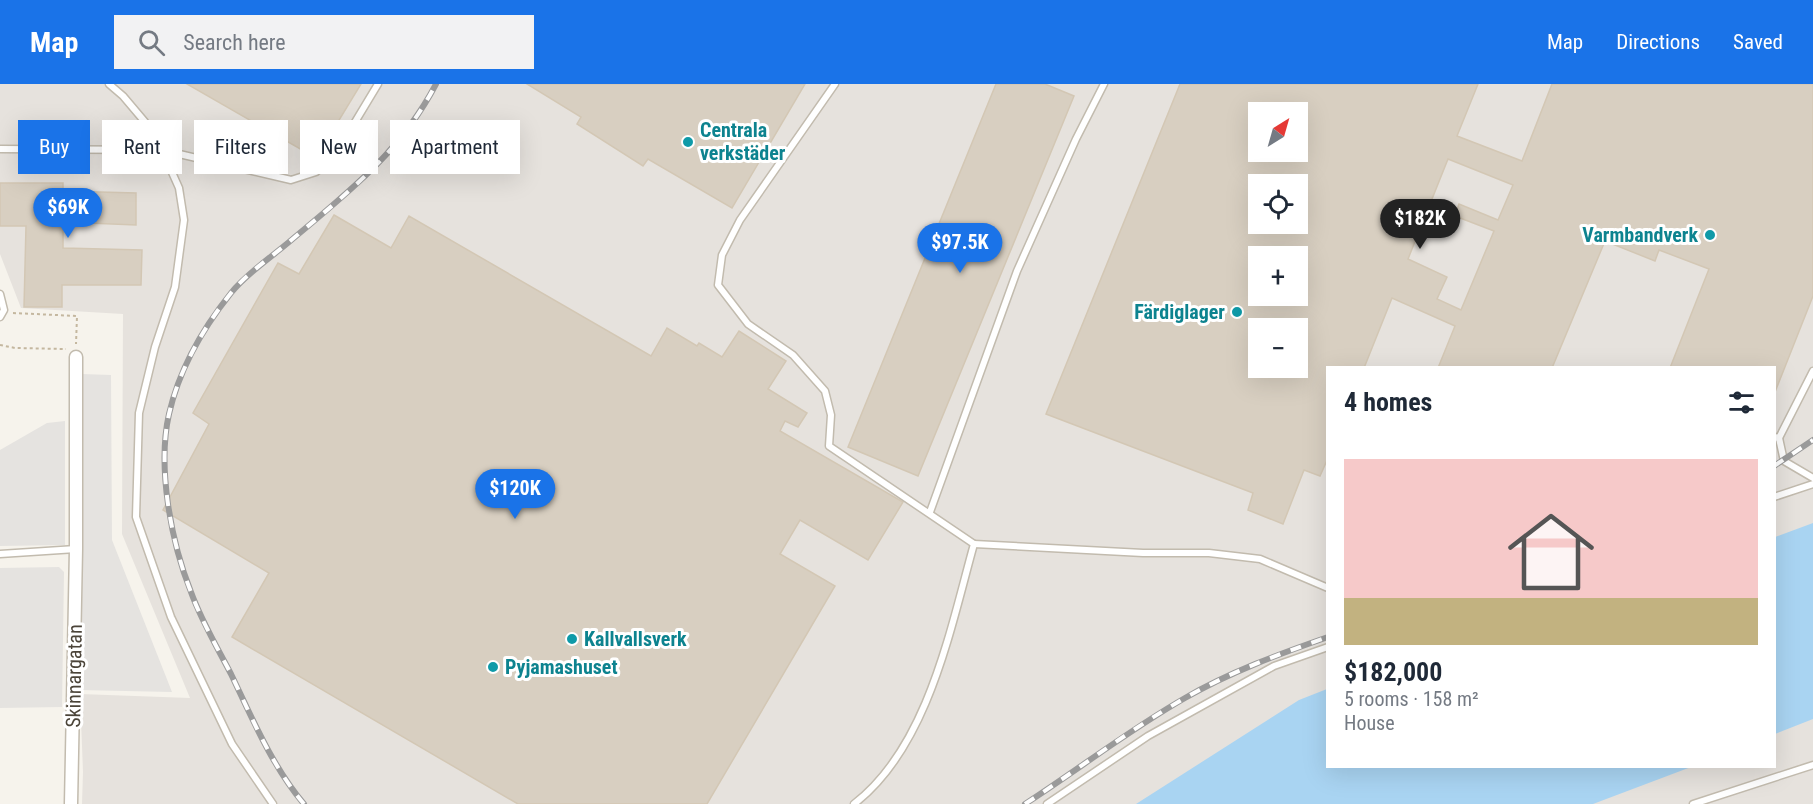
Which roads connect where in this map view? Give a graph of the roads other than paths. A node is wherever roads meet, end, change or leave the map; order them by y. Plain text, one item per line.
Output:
1 (109, 84) edge
2 (378, 84) edge
3 (835, 84) edge
4 (1104, 84) edge
5 (143, 120) edge
6 (0, 149) edge
7 (102, 150) edge
8 (182, 155) edge
9 (173, 174) edge
10 (0, 294) edge
11 (0, 317) edge
12 (76, 353) road end
13 (1813, 371) edge
14 (1777, 437) edge
15 (1813, 478) edge
16 (1813, 484) edge
17 (1776, 496) edge
18 (930, 512) junction
19 (974, 544) junction
20 (75, 549) junction
21 (0, 554) edge
22 (1326, 587) edge
23 (1326, 648) edge
24 (1813, 765) edge
25 (71, 804) edge
26 (273, 804) edge
27 (854, 804) edge
28 (1047, 804) edge
29 (1693, 804) edge

1 - 5 lane
2 - 8 lane
3 - 18 lane
4 - 18 lane
6 - 7 lane
9 - 26 lane
10 - 11 lane
12 - 20 street, Skinnargatan
13 - 14 lane
14 - 15 lane
16 - 17 lane
18 - 19 lane
19 - 22 lane
19 - 27 lane
20 - 21 lane
20 - 25 street, Skinnargatan
23 - 28 lane
24 - 29 lane

